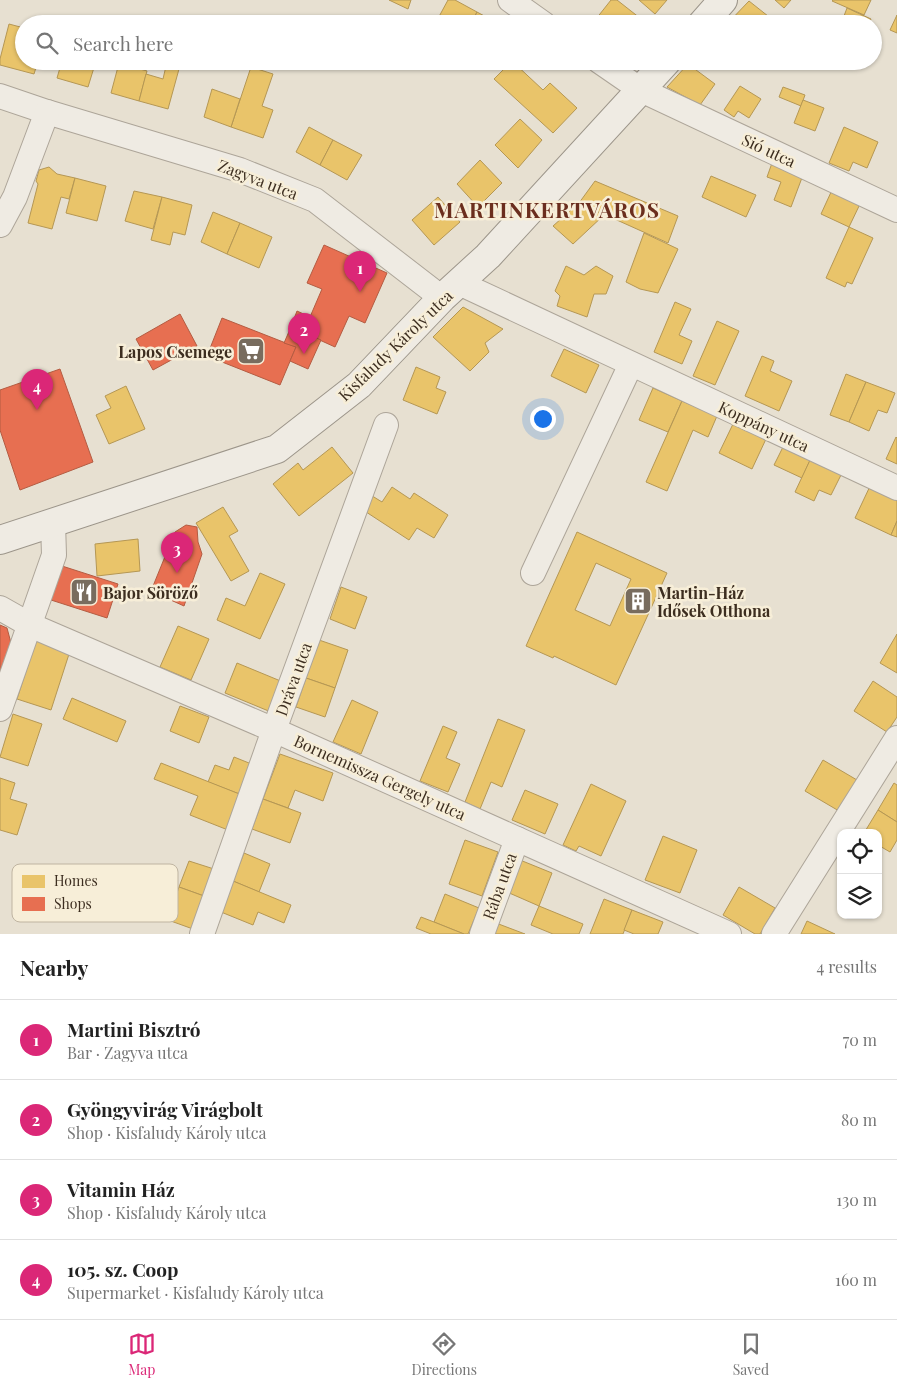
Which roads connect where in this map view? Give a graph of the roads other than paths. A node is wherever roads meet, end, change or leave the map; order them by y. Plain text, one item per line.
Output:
1 (510, 0) edge
2 (723, 0) edge
3 (531, 15) edge
4 (710, 15) edge
5 (612, 70) edge
6 (659, 70) edge
7 (641, 90) junction
8 (0, 96) edge
9 (47, 112) junction
10 (897, 210) edge
11 (0, 225) edge
12 (450, 291) junction
13 (631, 364) junction
14 (386, 425) dead end
15 (897, 488) edge
16 (53, 523) junction
17 (0, 540) edge
18 (533, 572) dead end
19 (0, 608) edge
20 (30, 625) junction
21 (0, 708) edge
22 (274, 730) junction
23 (897, 738) edge
24 (517, 838) junction
25 (202, 934) edge
26 (482, 934) edge
27 (729, 934) edge
28 (774, 934) edge

1 - 3 street
2 - 4 main road
5 - 7 street, Sió utca
6 - 7 main road, Kisfaludy Károly utca
7 - 10 street, Sió utca
7 - 12 main road, Kisfaludy Károly utca
8 - 9 street, Zagyva utca
9 - 11 street
9 - 12 street, Zagyva utca
12 - 13 street, Koppány utca
12 - 16 main road, Kisfaludy Károly utca
13 - 15 street, Koppány utca
13 - 18 street
14 - 22 street, Dráva utca
16 - 17 main road, Kisfaludy Károly utca
16 - 20 street
19 - 20 street
20 - 21 street
20 - 22 street, Bornemissza Gergely utca
22 - 24 street, Bornemissza Gergely utca
22 - 25 street, Dráva utca
23 - 28 street
24 - 26 street, Rába utca
24 - 27 street, Bornemissza Gergely utca

